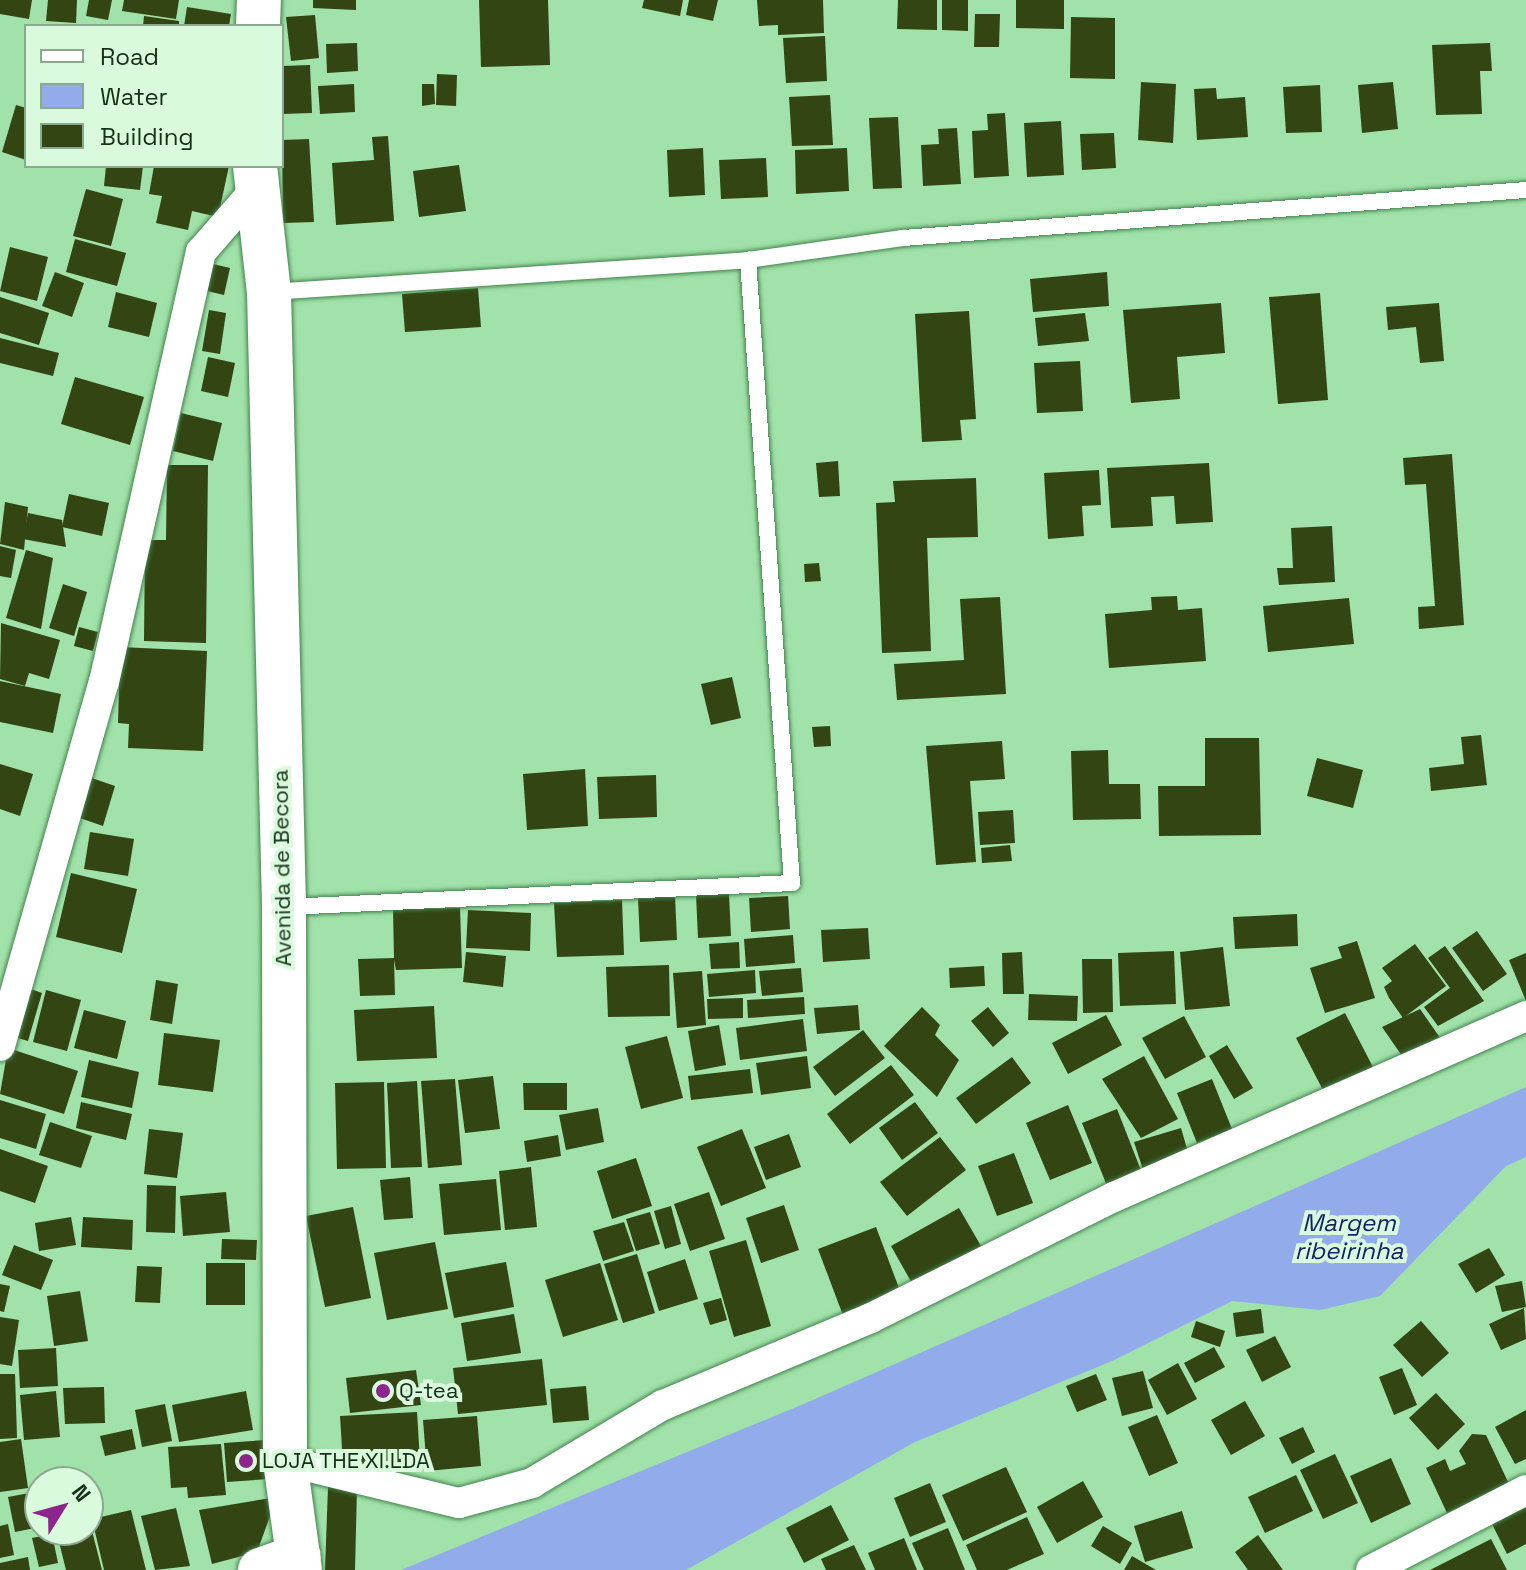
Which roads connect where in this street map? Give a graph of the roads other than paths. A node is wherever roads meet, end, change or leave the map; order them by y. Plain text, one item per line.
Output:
1 (259, 0) edge
2 (258, 24) edge
3 (254, 179) edge
4 (1526, 190) edge
5 (748, 260) junction
6 (269, 292) junction
7 (284, 907) junction
8 (1526, 1016) edge
9 (0, 1046) edge
10 (285, 1461) junction
11 (1526, 1490) edge
12 (286, 1565) edge
13 (1371, 1570) edge

1 - 2 main road
3 - 6 main road, Avenida de Becora
3 - 9 street
4 - 5 lane
5 - 6 lane
5 - 7 lane
6 - 7 main road, Avenida de Becora
7 - 10 main road, Avenida de Becora
8 - 10 street
10 - 12 main road, Avenida de Becora
11 - 13 street

